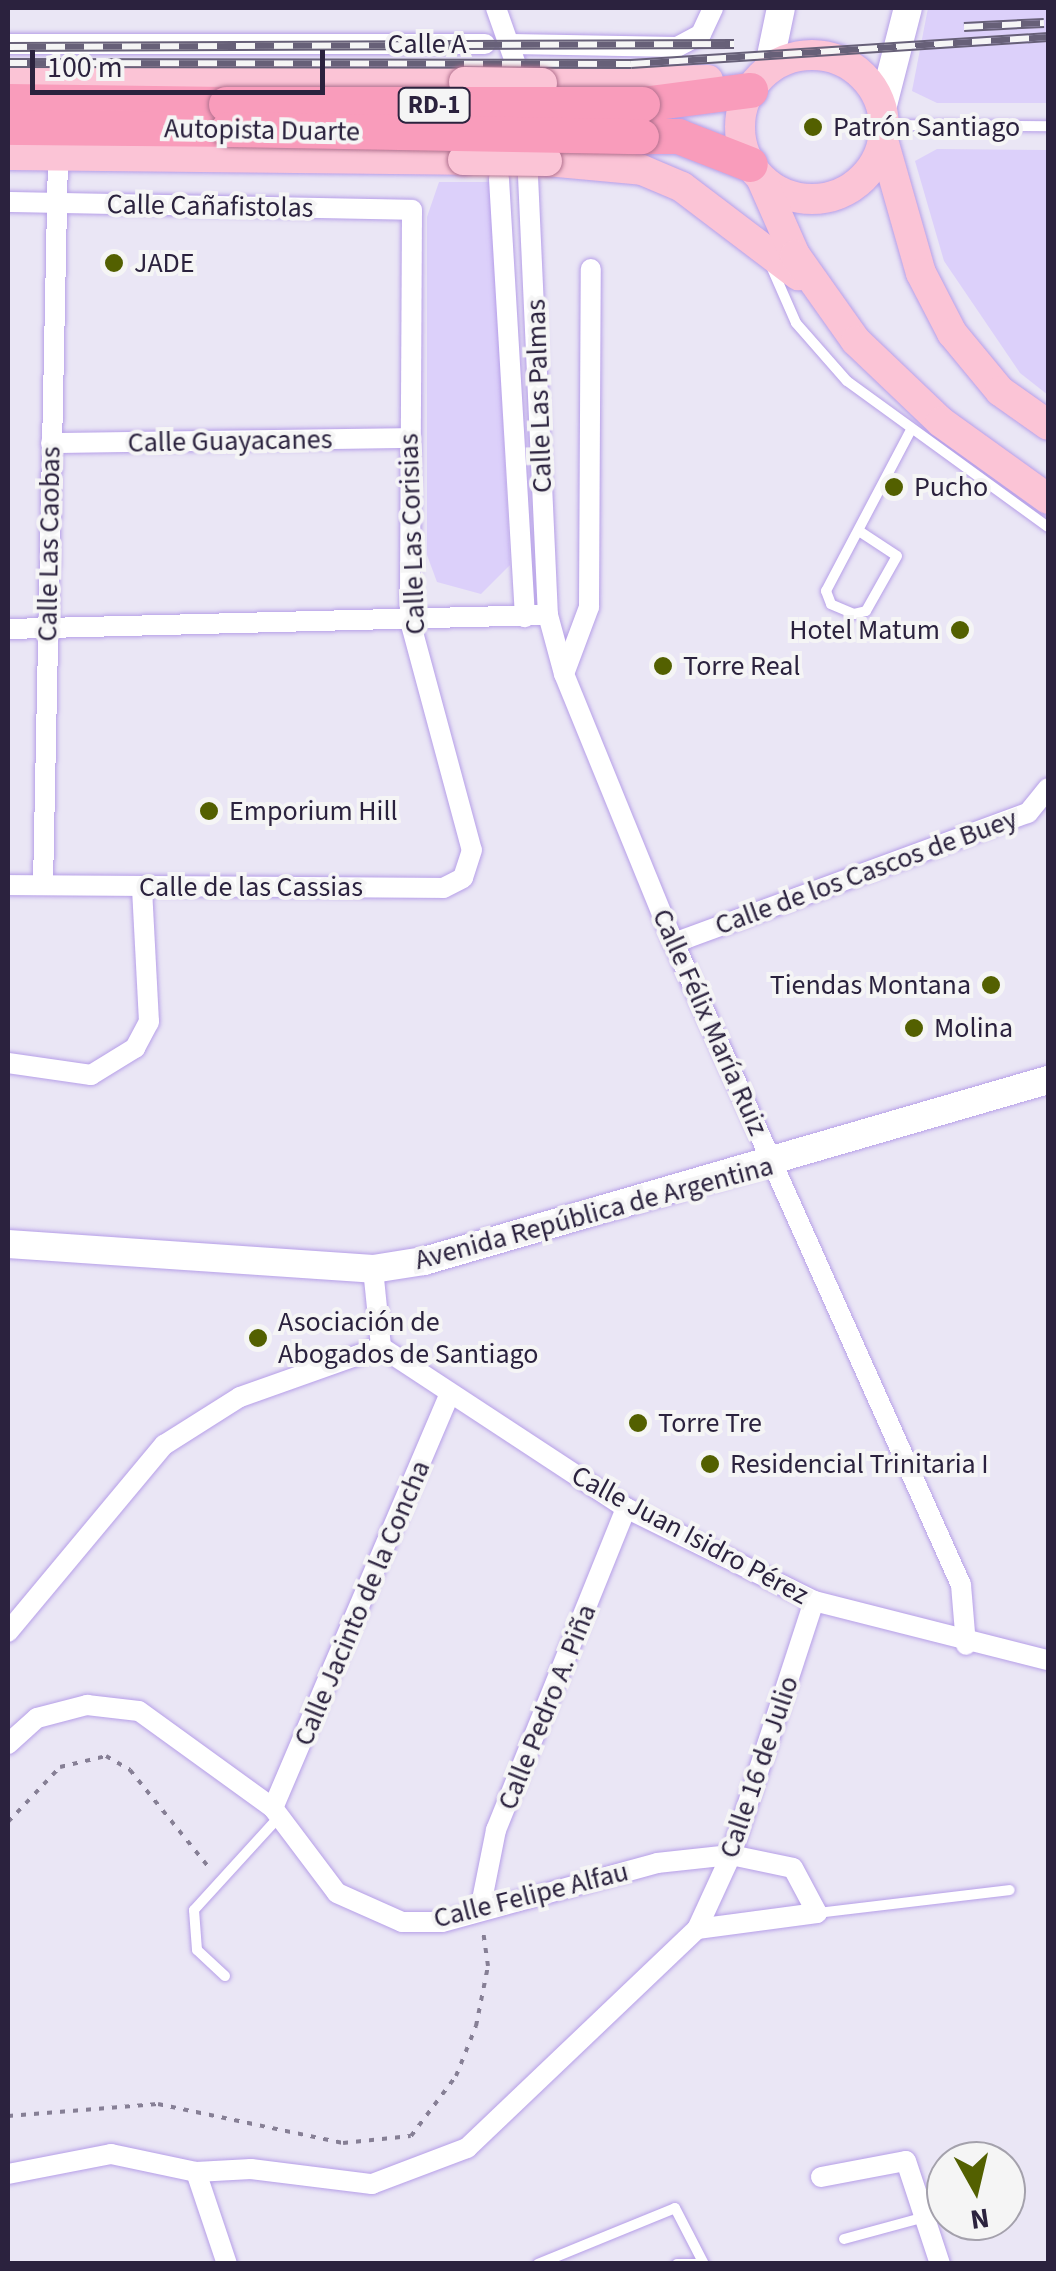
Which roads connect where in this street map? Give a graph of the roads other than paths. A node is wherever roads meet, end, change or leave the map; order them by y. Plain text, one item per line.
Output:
1 (492, 8) edge
2 (713, 8) edge
3 (781, 8) edge
4 (908, 8) edge
5 (8, 44) edge
6 (478, 63) junction
7 (8, 78) edge
8 (760, 78) junction
9 (8, 101) edge
10 (884, 125) junction
11 (1048, 126) edge
12 (8, 127) edge
13 (642, 137) junction
14 (8, 155) edge
15 (58, 156) junction
16 (537, 168) junction
17 (756, 172) junction
18 (500, 179) dead end
19 (8, 202) edge
20 (56, 202) junction
21 (412, 210) joint
22 (763, 244) junction
23 (591, 268) dead end
24 (816, 290) junction
25 (1048, 425) edge
26 (910, 432) junction
27 (408, 438) junction
28 (51, 443) junction
29 (1048, 499) edge
30 (1048, 527) edge
31 (858, 531) junction
32 (548, 615) junction
33 (526, 617) junction
34 (410, 621) junction
35 (8, 629) edge
36 (48, 631) junction
37 (564, 674) junction
38 (1048, 788) edge
39 (472, 850) joint
40 (43, 884) junction
41 (8, 885) edge
42 (142, 887) junction
43 (674, 943) junction
44 (8, 1063) edge
45 (1048, 1080) edge
46 (773, 1166) junction
47 (8, 1244) edge
48 (372, 1269) junction
49 (381, 1347) junction
50 (448, 1397) junction
51 (626, 1508) junction
52 (814, 1602) junction
53 (8, 1632) edge
54 (966, 1644) junction
55 (1048, 1660) edge
56 (8, 1744) edge
57 (276, 1812) junction
58 (731, 1855) junction
59 (1010, 1890) dead end
60 (480, 1910) junction
61 (817, 1914) junction
62 (697, 1929) junction
63 (225, 1976) dead end
64 (196, 2172) junction
65 (8, 2174) edge
66 (821, 2177) dead end
67 (926, 2217) joint
68 (844, 2239) dead end
69 (226, 2264) edge
70 (538, 2264) edge
71 (676, 2264) edge
72 (702, 2264) edge

1 - 2 street
1 - 6 street
3 - 8 main road
4 - 10 main road
5 - 6 street, Calle A
5 - 7 street, Calle A
6 - 7 main road
6 - 8 main road, bridge
8 - 10 main road
8 - 13 highway, Autopista Duarte / RD-1
8 - 17 main road
9 - 13 highway, Autopista Duarte / RD-1, bridge
10 - 11 lane
10 - 17 main road
10 - 25 main road
12 - 13 highway, Autopista Duarte / RD-1, bridge
13 - 16 main road
13 - 17 highway, Autopista Duarte / RD-1
13 - 22 main road
14 - 15 main road
15 - 16 main road, bridge
15 - 20 street, Calle Las Caobas
16 - 32 street, Calle Las Palmas
17 - 24 main road
18 - 33 street, Calle Las Palmas
19 - 20 street, Calle Cañafistolas
20 - 21 street, Calle Cañafistolas
20 - 28 street, Calle Las Caobas
21 - 27 street, Calle Las Corisias
22 - 24 main road
22 - 26 lane
23 - 37 street
24 - 29 main road
26 - 30 lane
26 - 31 lane
27 - 28 street, Calle Guayacanes
27 - 34 street, Calle Las Corisias
28 - 36 street, Calle Las Caobas
31 - 31 lane
32 - 33 street
32 - 37 street, Calle Félix María Ruiz
33 - 34 street
34 - 36 street
34 - 39 street, Calle Las Corisias
35 - 36 street
36 - 40 street, Calle Las Caobas
37 - 43 street, Calle Félix María Ruiz
38 - 43 street, Calle de los Cascos de Buey
39 - 42 street, Calle de las Cassias
40 - 41 street, Calle de las Cassias
40 - 42 street, Calle de las Cassias
42 - 44 street
43 - 46 street, Calle Félix María Ruiz
45 - 46 main road, Avenida República de Argentina
46 - 48 main road, Avenida República de Argentina
46 - 54 street, Calle Félix María Ruiz
47 - 48 main road, Avenida República de Argentina
48 - 49 street
49 - 50 street, Calle Juan Isidro Pérez
49 - 53 street
50 - 51 street, Calle Juan Isidro Pérez
50 - 57 street, Calle Jacinto de la Concha
51 - 52 street, Calle Juan Isidro Pérez
51 - 60 street, Calle Pedro A. Piña
52 - 54 street, Calle Juan Isidro Pérez
52 - 58 street, Calle 16 de Julio
54 - 55 street, Calle Juan Isidro Pérez
56 - 57 street, Calle Felipe Alfau
57 - 60 street, Calle Felipe Alfau
57 - 63 lane
58 - 60 street, Calle Felipe Alfau
58 - 61 street, Calle Felipe Alfau
58 - 62 street, Calle 16 de Julio
59 - 61 lane
61 - 62 street
62 - 64 street
64 - 65 street
64 - 69 street
66 - 67 street
67 - 68 lane
70 - 72 lane
71 - 72 lane

